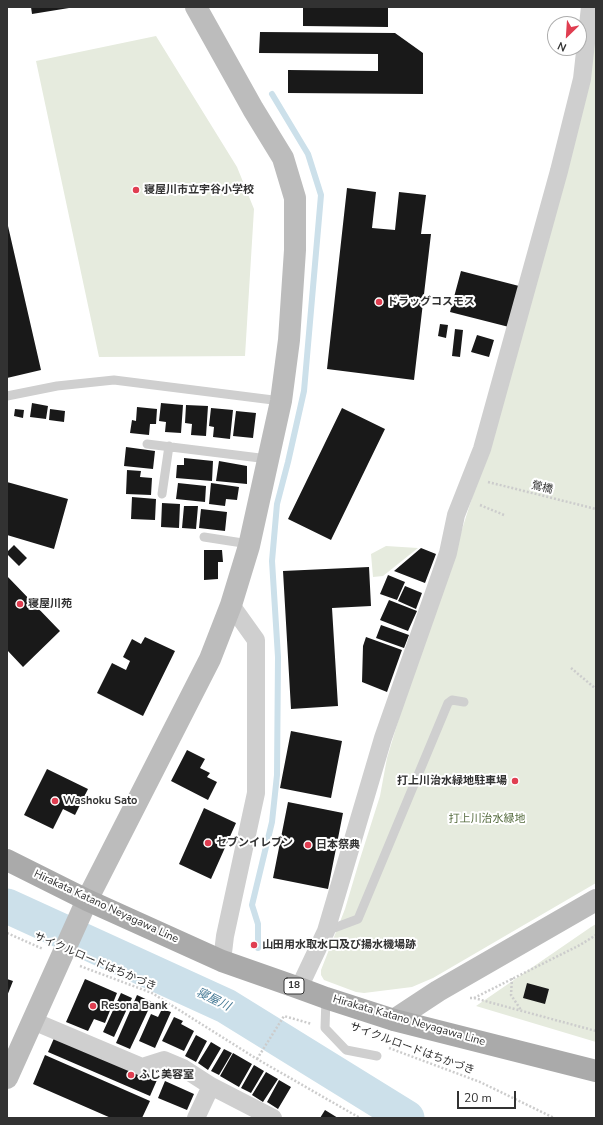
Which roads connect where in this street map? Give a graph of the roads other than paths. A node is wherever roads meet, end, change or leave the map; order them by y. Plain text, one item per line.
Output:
1 (196, 7) edge
2 (590, 7) edge
3 (7, 396) edge
4 (281, 402) junction
5 (147, 444) dead end
6 (169, 446) junction
7 (268, 459) junction
8 (162, 494) dead end
9 (204, 537) dead end
10 (249, 544) junction
11 (231, 605) junction
12 (464, 702) dead end
13 (7, 860) edge
14 (596, 900) edge
15 (83, 909) junction
16 (326, 930) junction
17 (222, 961) junction
18 (299, 988) junction
19 (326, 998) junction
20 (394, 1020) junction
21 (33, 1021) junction
22 (377, 1056) dead end
23 (596, 1071) edge
24 (7, 1078) edge
25 (211, 1086) junction
26 (196, 1118) edge
27 (273, 1118) edge

1 - 4 street
2 - 16 street
3 - 4 lane
4 - 7 street
5 - 6 lane
6 - 7 lane
6 - 8 lane
7 - 10 street
9 - 10 lane
10 - 11 street
11 - 15 street
11 - 17 street
12 - 16 lane
13 - 15 main road, Hirakata Katano Neyagawa Line / 18
14 - 20 street
15 - 17 main road, Hirakata Katano Neyagawa Line / 18
15 - 21 street
16 - 18 street
17 - 18 main road, Hirakata Katano Neyagawa Line / 18
18 - 19 main road, Hirakata Katano Neyagawa Line / 18
19 - 20 main road, Hirakata Katano Neyagawa Line / 18
19 - 22 lane
20 - 23 main road, Hirakata Katano Neyagawa Line / 18
21 - 24 street
21 - 25 street
25 - 26 street
25 - 27 street

